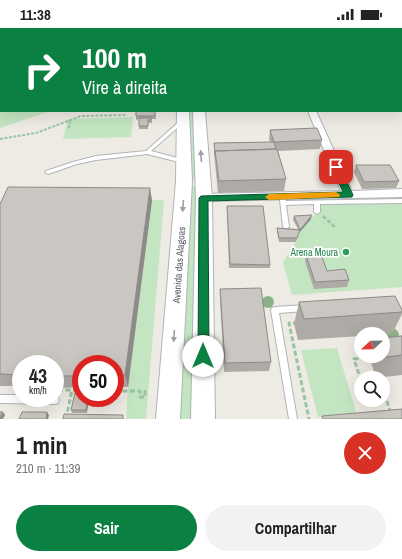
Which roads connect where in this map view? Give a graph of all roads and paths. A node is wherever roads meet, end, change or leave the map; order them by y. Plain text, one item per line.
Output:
1 (312, 112) edge
2 (189, 114) edge
3 (127, 115) dead end
4 (70, 120) junction
5 (69, 128) dead end
6 (0, 139) edge
7 (147, 152) junction
8 (184, 162) junction
9 (48, 172) dead end
10 (184, 181) junction
11 (203, 190) junction
12 (402, 192) edge
13 (348, 195) junction
14 (283, 200) junction
15 (402, 201) edge
16 (317, 203) junction
17 (317, 212) joint
18 (286, 227) edge
19 (336, 228) dead end
20 (314, 308) edge
21 (305, 322) edge
22 (391, 323) edge
23 (397, 337) junction
24 (402, 337) edge
25 (392, 342) edge
26 (64, 390) edge
27 (72, 390) joint
28 (124, 391) edge
29 (148, 391) dead end
30 (0, 399) edge
31 (12, 399) edge
32 (69, 406) joint
33 (388, 407) edge
34 (66, 419) edge
35 (168, 419) edge
36 (203, 419) edge
37 (293, 419) edge
38 (308, 419) edge
39 (393, 419) edge

1 - 13 street
2 - 7 lane
2 - 8 main road, Avenida das Alagoas
11 -> 2 main road
3 - 4 path
4 - 5 path
4 - 6 path
7 - 8 lane
7 - 9 lane
8 - 10 main road, Avenida das Alagoas
10 - 11 main road
10 -> 35 main road, Avenida das Alagoas
11 - 14 street
11 - 36 main road
12 - 13 street
13 - 14 street
14 - 16 lane
14 - 18 lane
15 - 16 lane
16 - 17 lane
17 - 19 path
20 - 37 lane
21 - 38 path
22 - 23 path
23 - 24 path
23 - 25 path
26 - 27 path
27 - 32 path
28 - 29 path
30 - 31 lane
32 - 34 path
33 - 39 path

